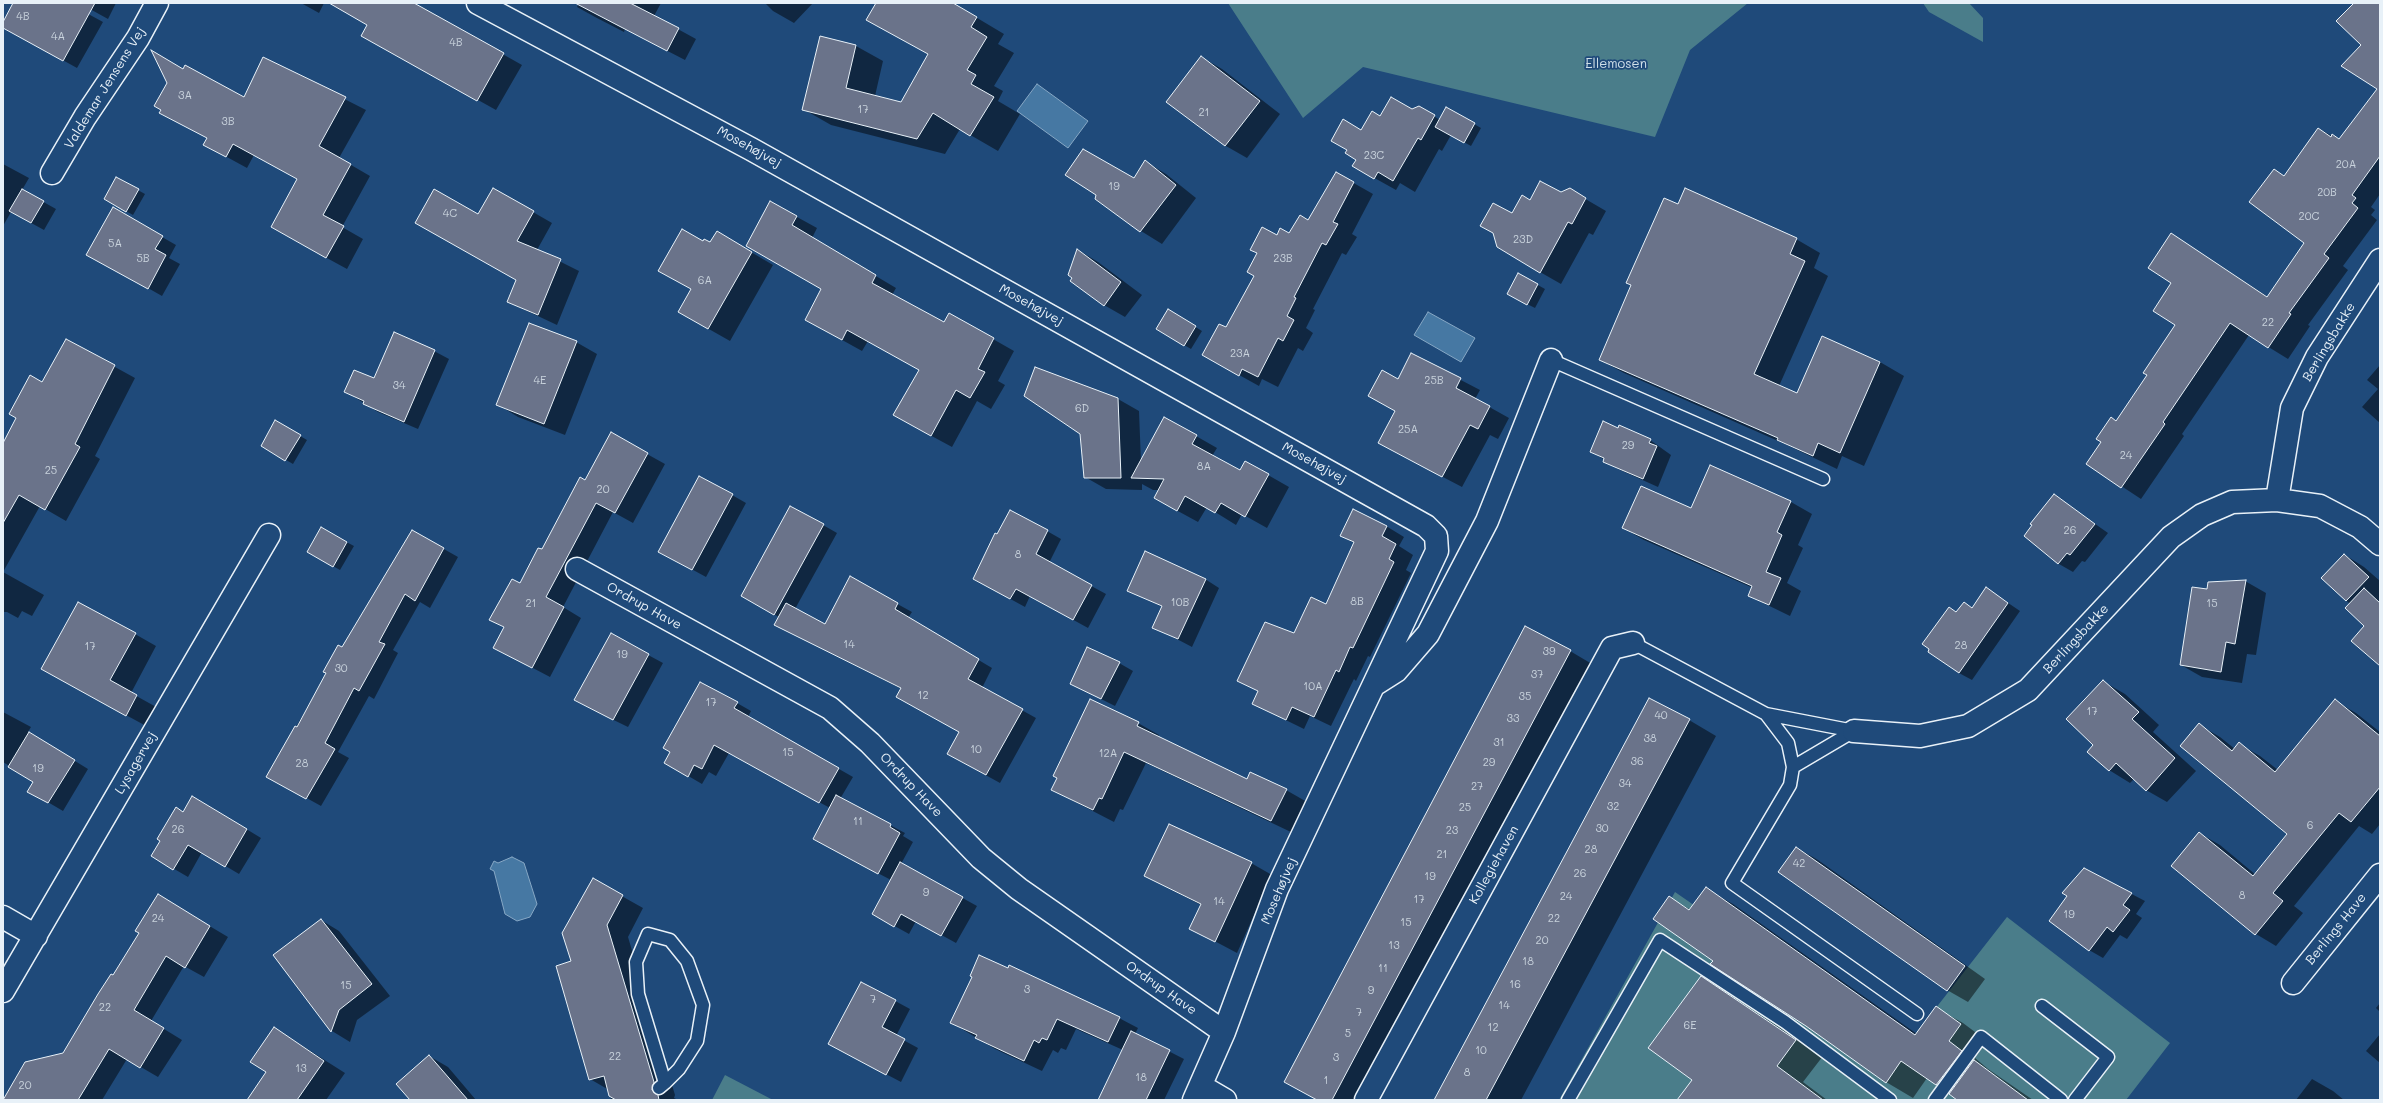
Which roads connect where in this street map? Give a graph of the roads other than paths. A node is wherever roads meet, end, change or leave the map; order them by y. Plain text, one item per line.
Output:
1 (157, 3) edge
2 (478, 3) edge
3 (52, 172) dead end
4 (2380, 260) edge
5 (1552, 360) joint
6 (1823, 479) dead end
7 (2277, 500) junction
8 (269, 535) dead end
9 (2380, 544) edge
10 (577, 569) dead end
11 (1633, 643) joint
12 (1373, 686) junction
13 (1766, 714) junction
14 (1854, 731) junction
15 (1793, 767) junction
16 (2380, 875) edge
17 (3, 917) edge
18 (36, 936) junction
19 (2293, 984) dead end
20 (3, 992) edge
21 (2042, 1006) dead end
22 (1917, 1014) dead end
23 (1224, 1032) junction
24 (662, 1086) joint
25 (1198, 1093) edge
26 (1225, 1100) edge
27 (1366, 1100) edge
28 (1568, 1100) edge
29 (1890, 1100) edge
30 (1935, 1100) edge
31 (2061, 1100) edge
32 (2075, 1100) edge

1 - 3 street, Valdemar Jensens Vej
2 - 12 street, Mosehøjvej
4 - 7 street, Berlingsbakke
5 - 6 lane
5 - 12 street
7 - 9 street, Berlingsbakke
7 - 14 street, Berlingsbakke
8 - 18 street, Lysagervej
10 - 23 street, Ordrup Have
11 - 13 lane
11 - 27 street, Kollegiehaven
12 - 23 street, Mosehøjvej
13 - 14 lane
13 - 15 lane
14 - 15 lane
15 - 22 lane
16 - 19 street, Berlings Have
17 - 18 street
18 - 20 street, Lysagervej
21 - 32 lane
23 - 25 street, Mosehøjvej
24 - 24 lane
25 - 26 street
28 - 29 lane
30 - 31 lane

